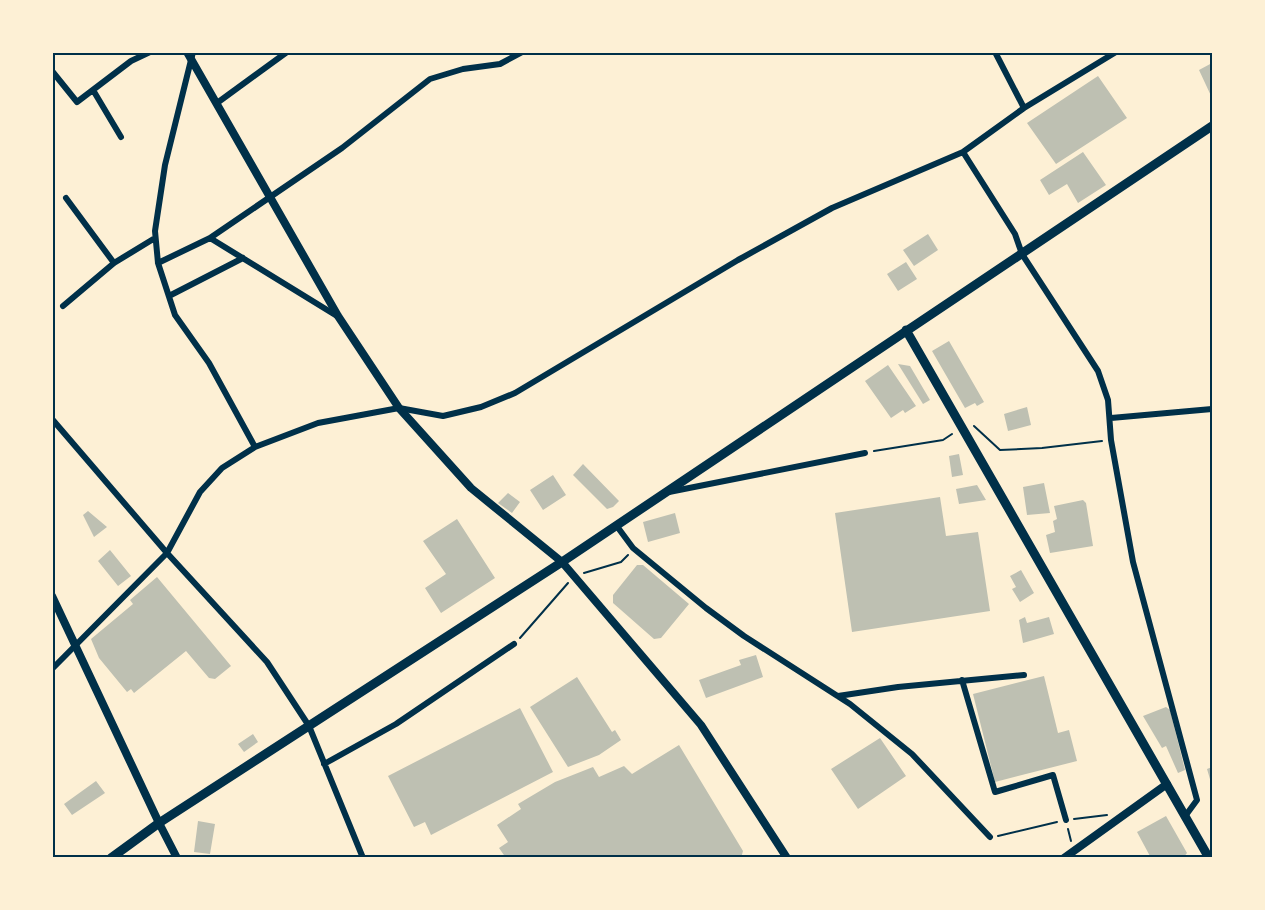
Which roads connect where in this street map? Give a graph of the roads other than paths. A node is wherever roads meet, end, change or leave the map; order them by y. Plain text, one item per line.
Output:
1 (150, 52) edge
2 (287, 52) edge
3 (522, 52) edge
4 (995, 52) edge
5 (1116, 52) edge
6 (190, 55) edge
7 (52, 71) edge
8 (93, 90) junction
9 (217, 103) junction
10 (1023, 108) junction
11 (1212, 126) edge
12 (121, 137) dead end
13 (963, 152) junction
14 (66, 198) dead end
15 (268, 198) junction
16 (155, 238) junction
17 (210, 238) junction
18 (1022, 254) junction
19 (243, 258) junction
20 (114, 263) junction
21 (158, 263) junction
22 (169, 296) junction
23 (63, 306) dead end
24 (338, 316) junction
25 (906, 330) junction
26 (399, 408) junction
27 (1212, 409) edge
28 (1111, 418) junction
29 (52, 419) edge
30 (255, 447) junction
31 (865, 453) road end
32 (662, 494) junction
33 (616, 525) junction
34 (167, 552) junction
35 (562, 562) junction
36 (52, 596) edge
37 (514, 644) road end
38 (76, 647) junction
39 (52, 669) edge
40 (1024, 675) dead end
41 (962, 680) junction
42 (838, 696) junction
43 (309, 726) junction
44 (324, 764) junction
45 (1167, 784) junction
46 (1186, 816) junction
47 (1066, 820) road end
48 (159, 823) junction
49 (990, 837) dead end
50 (111, 858) edge
51 (177, 858) edge
52 (363, 858) edge
53 (787, 858) edge
54 (1064, 858) edge
55 (1209, 858) edge

1 - 8 street
2 - 9 street
3 - 15 street
4 - 10 street
5 - 10 street
6 - 9 street
6 - 16 street
7 - 8 street
8 - 12 street
9 - 15 street
10 - 13 street
11 - 18 highway
13 - 18 street
13 - 26 street
14 - 20 street
15 - 17 street
15 - 24 street
16 - 20 street
16 - 21 street
17 - 19 street
17 - 21 street
18 - 25 highway
18 - 28 street
19 - 22 street
19 - 24 street
20 - 23 street
21 - 22 street
22 - 30 street
24 - 26 street
25 - 32 highway
25 - 45 highway
26 - 30 street
26 - 35 street
27 - 28 street
28 - 46 street
29 - 34 street
30 - 34 street
31 - 32 street
32 - 33 highway
33 - 35 highway
33 - 42 street
34 - 38 street
34 - 43 street
35 - 43 highway
35 - 53 street
36 - 38 street
37 - 44 street
38 - 39 street
38 - 48 street
40 - 41 street
41 - 42 street
41 - 47 street
42 - 49 street
43 - 44 street
43 - 48 highway
44 - 52 street
45 - 46 highway
45 - 54 street
46 - 55 highway
48 - 50 highway
48 - 51 main road

